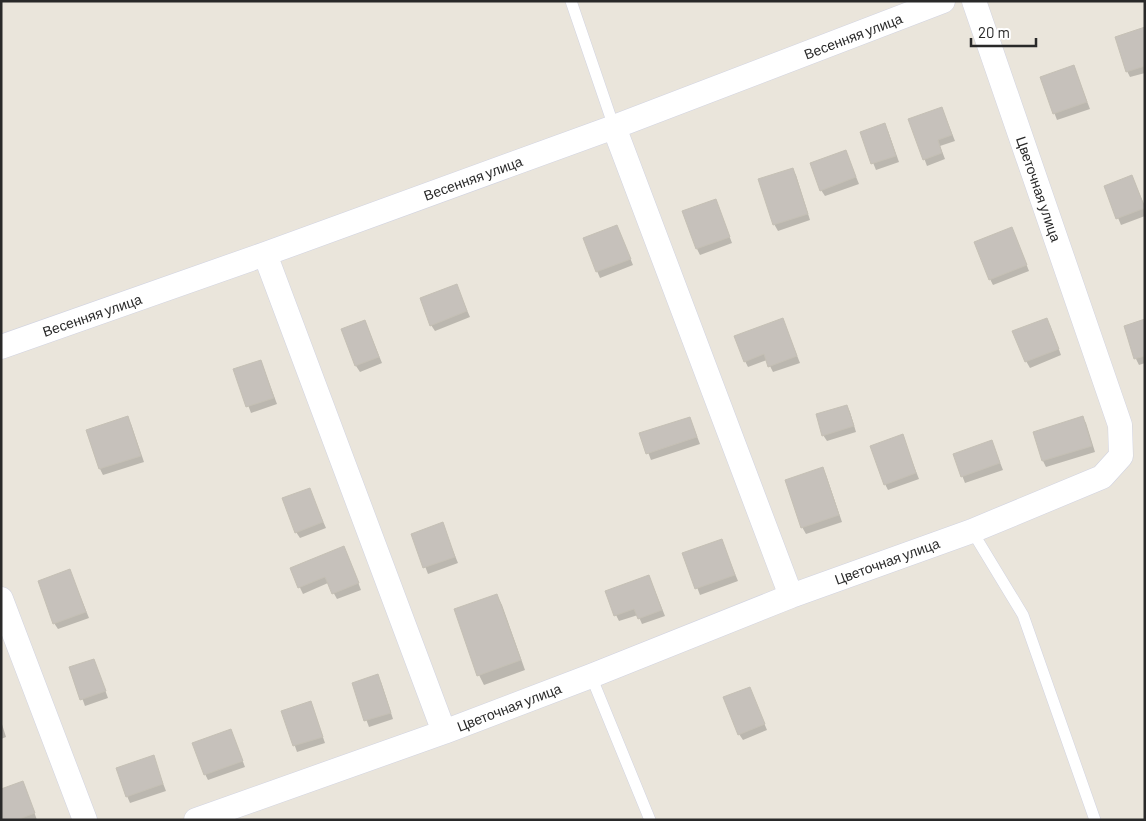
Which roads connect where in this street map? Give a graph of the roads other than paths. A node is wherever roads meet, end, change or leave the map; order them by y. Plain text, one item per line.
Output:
1 (571, 1) edge
2 (943, 1) edge
3 (974, 1) edge
4 (614, 127) junction
5 (265, 254) junction
6 (1, 347) edge
7 (972, 531) junction
8 (791, 596) junction
9 (1, 600) edge
10 (591, 676) junction
11 (444, 732) junction
12 (85, 820) edge
13 (196, 820) edge
14 (650, 820) edge
15 (1095, 820) edge

1 - 4 lane
2 - 4 street, Весенняя улица
3 - 7 street, Цветочная улица
4 - 5 street, Весенняя улица
4 - 8 street
5 - 6 street, Весенняя улица
5 - 11 street
7 - 8 street, Цветочная улица
7 - 15 lane
8 - 10 street, Цветочная улица
9 - 12 street
10 - 11 street, Цветочная улица
10 - 14 lane
11 - 13 street, Цветочная улица

